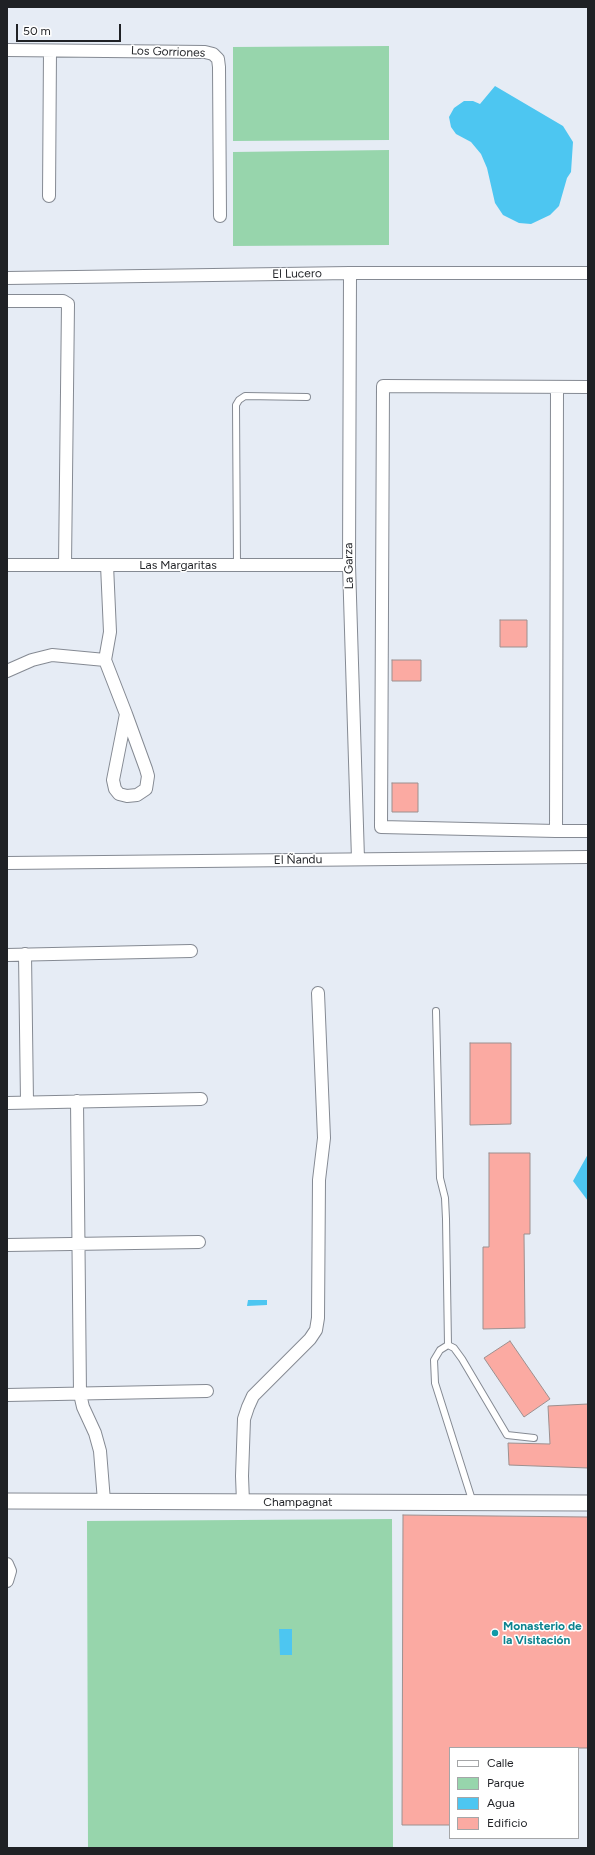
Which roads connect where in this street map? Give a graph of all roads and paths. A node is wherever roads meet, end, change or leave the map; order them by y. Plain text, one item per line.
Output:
1 (7, 50) edge
2 (50, 51) junction
3 (49, 196) dead end
4 (220, 216) dead end
5 (350, 273) junction
6 (588, 273) edge
7 (7, 278) edge
8 (7, 301) edge
9 (558, 387) junction
10 (588, 387) edge
11 (307, 397) dead end
12 (7, 565) edge
13 (65, 565) junction
14 (107, 565) junction
15 (237, 565) junction
16 (349, 565) junction
17 (105, 660) junction
18 (7, 671) edge
19 (126, 714) junction
20 (588, 830) edge
21 (556, 831) junction
22 (588, 856) edge
23 (358, 859) junction
24 (7, 863) edge
25 (192, 951) dead end
26 (7, 954) edge
27 (25, 954) junction
28 (318, 993) dead end
29 (436, 1011) dead end
30 (201, 1099) dead end
31 (77, 1101) junction
32 (27, 1102) junction
33 (7, 1103) edge
34 (199, 1242) dead end
35 (78, 1243) junction
36 (7, 1245) edge
37 (448, 1345) junction
38 (207, 1391) dead end
39 (80, 1394) junction
40 (7, 1395) edge
41 (534, 1438) dead end
42 (7, 1501) edge
43 (104, 1501) junction
44 (243, 1502) junction
45 (473, 1503) junction
46 (588, 1503) edge
47 (7, 1564) edge
48 (7, 1581) edge

1 - 2 street, Los Gorriones
2 - 3 street
2 - 4 street, Los Gorriones
5 - 6 street, El Lucero
5 - 7 street, El Lucero
5 - 16 street, La Garza
8 - 13 street
9 - 10 street
9 - 21 street
9 - 21 street
11 - 15 lane
12 - 13 street, Las Margaritas
13 - 14 street, Las Margaritas
14 - 15 street, Las Margaritas
14 - 17 street
15 - 16 street, Las Margaritas
16 - 23 street, La Garza
17 - 18 street
17 - 19 street
19 - 19 street
20 - 21 street
22 - 23 street, El Ñandu
23 - 24 street, El Ñandu
25 - 27 street
26 - 27 street
27 - 32 street
28 - 44 street
29 - 37 lane
30 - 31 street
31 - 32 street
31 - 35 street
32 - 33 street
34 - 35 street
35 - 36 street
35 - 39 street
37 - 41 lane
37 - 45 lane
38 - 39 street
39 - 40 street
39 - 43 street
42 - 43 street, Champagnat
43 - 44 street, Champagnat
44 - 45 street, Champagnat
45 - 46 street, Champagnat
47 - 48 street

